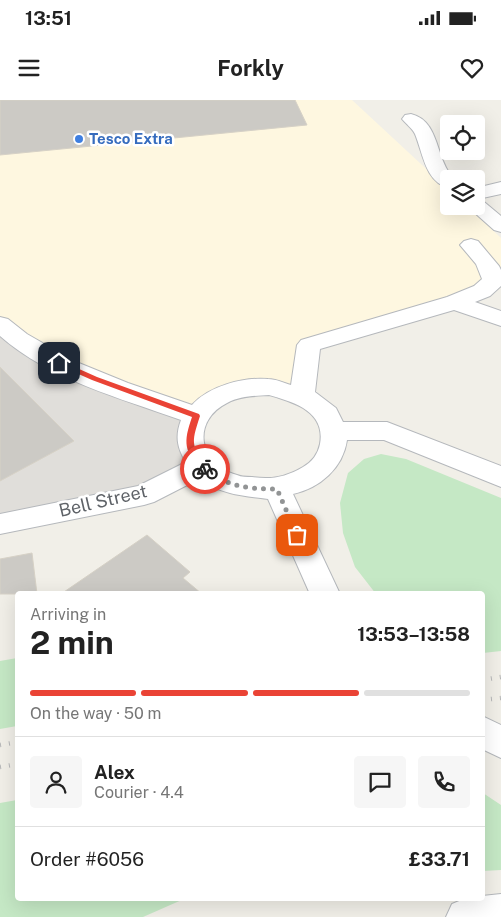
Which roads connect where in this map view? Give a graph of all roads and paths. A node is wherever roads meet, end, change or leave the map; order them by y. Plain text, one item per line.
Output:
1 (411, 119) dead end
2 (440, 175) edge
3 (501, 188) edge
4 (485, 192) edge
5 (485, 213) edge
6 (501, 226) edge
7 (471, 245) dead end
8 (455, 302) junction
9 (501, 319) edge
10 (0, 324) edge
11 (302, 395) junction
12 (196, 416) junction
13 (336, 431) junction
14 (201, 466) junction
15 (501, 477) edge
16 (277, 489) junction
17 (0, 524) edge
18 (323, 591) edge
19 (485, 732) edge
20 (501, 743) edge
21 (501, 913) edge
22 (464, 917) edge

1 - 2 street
3 - 4 street
5 - 6 street
7 - 8 street
8 - 9 street
8 - 11 street
10 - 12 street
11 - 12 street
11 - 13 street
12 - 14 street
13 - 15 street
13 - 16 street
14 - 16 street
14 - 17 street, Bell Street
16 - 18 street
19 - 20 street
21 - 22 street

